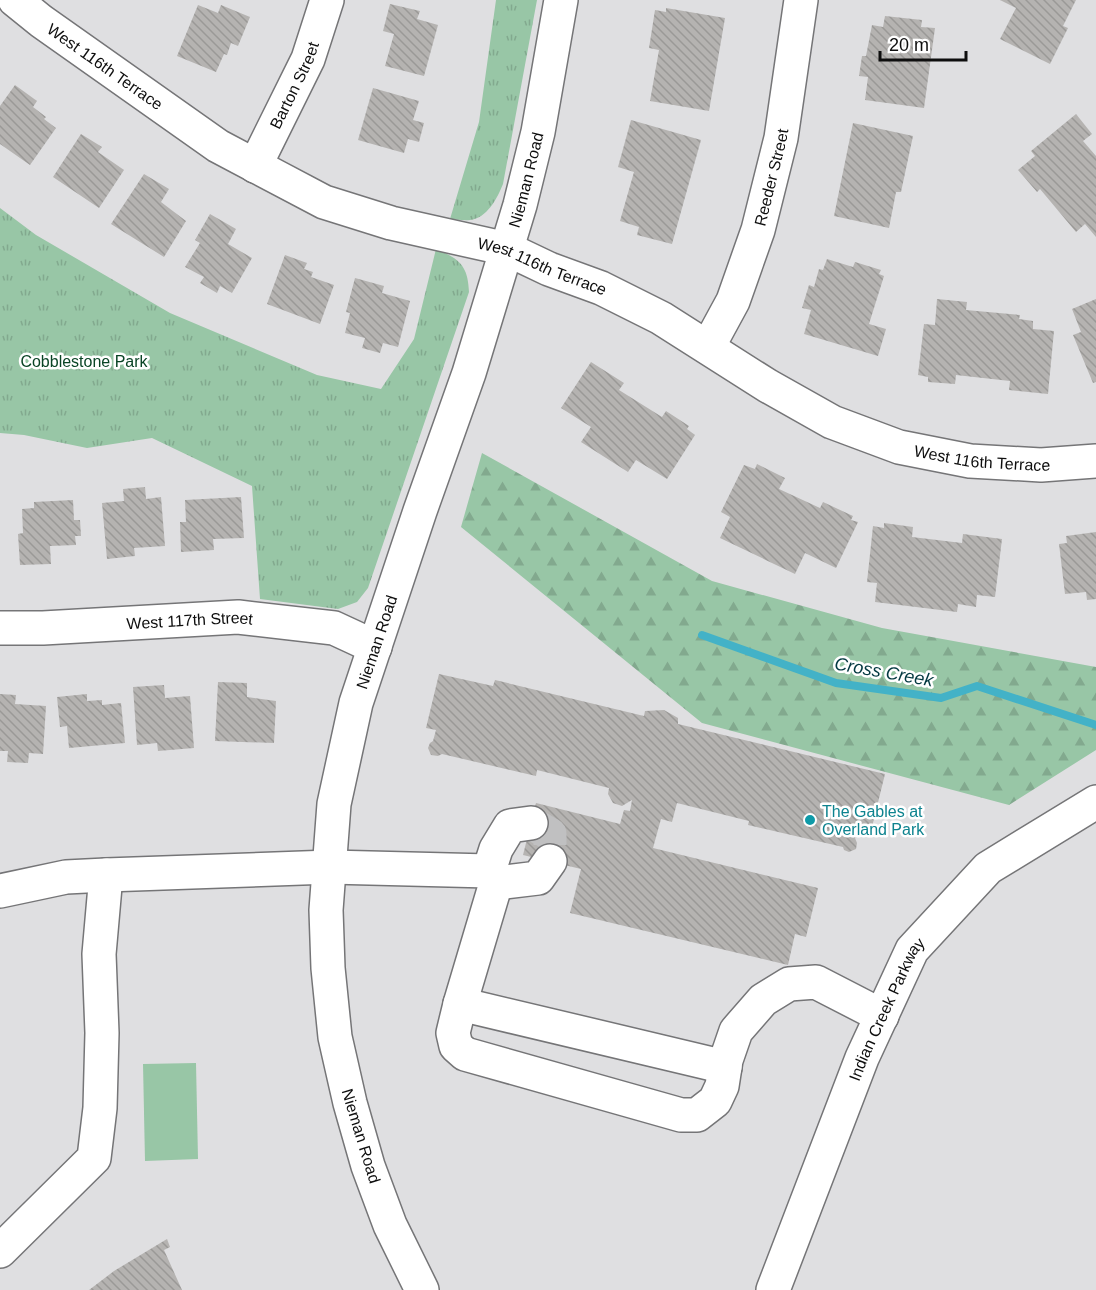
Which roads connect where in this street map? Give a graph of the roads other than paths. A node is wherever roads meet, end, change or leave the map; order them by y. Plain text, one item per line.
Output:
1 (15, 0) edge
2 (327, 0) edge
3 (561, 0) edge
4 (801, 0) edge
5 (255, 166) junction
6 (507, 249) junction
7 (708, 346) junction
8 (1096, 461) edge
9 (0, 628) edge
10 (375, 646) junction
11 (1096, 802) edge
12 (531, 823) dead end
13 (550, 861) dead end
14 (330, 867) junction
15 (106, 875) junction
16 (492, 877) junction
17 (0, 891) edge
18 (459, 1004) junction
19 (882, 1016) junction
20 (725, 1067) junction
21 (0, 1251) edge
22 (422, 1290) edge
23 (773, 1290) edge

1 - 5 street, West 116th Terrace
2 - 5 street, Barton Street
3 - 6 street, Nieman Road
4 - 7 street, Reeder Street
5 - 6 street, West 116th Terrace
6 - 7 street, West 116th Terrace
6 - 10 street, Nieman Road
7 - 8 street, West 116th Terrace
9 - 10 street, West 117th Street
10 - 14 street, Nieman Road
11 - 19 street, Indian Creek Parkway
12 - 16 street
13 - 16 street
14 - 15 street
14 - 16 street
14 - 22 street, Nieman Road
15 - 17 street
15 - 21 street
16 - 18 street
18 - 20 street
18 - 20 street
19 - 20 street
19 - 23 street, Indian Creek Parkway

